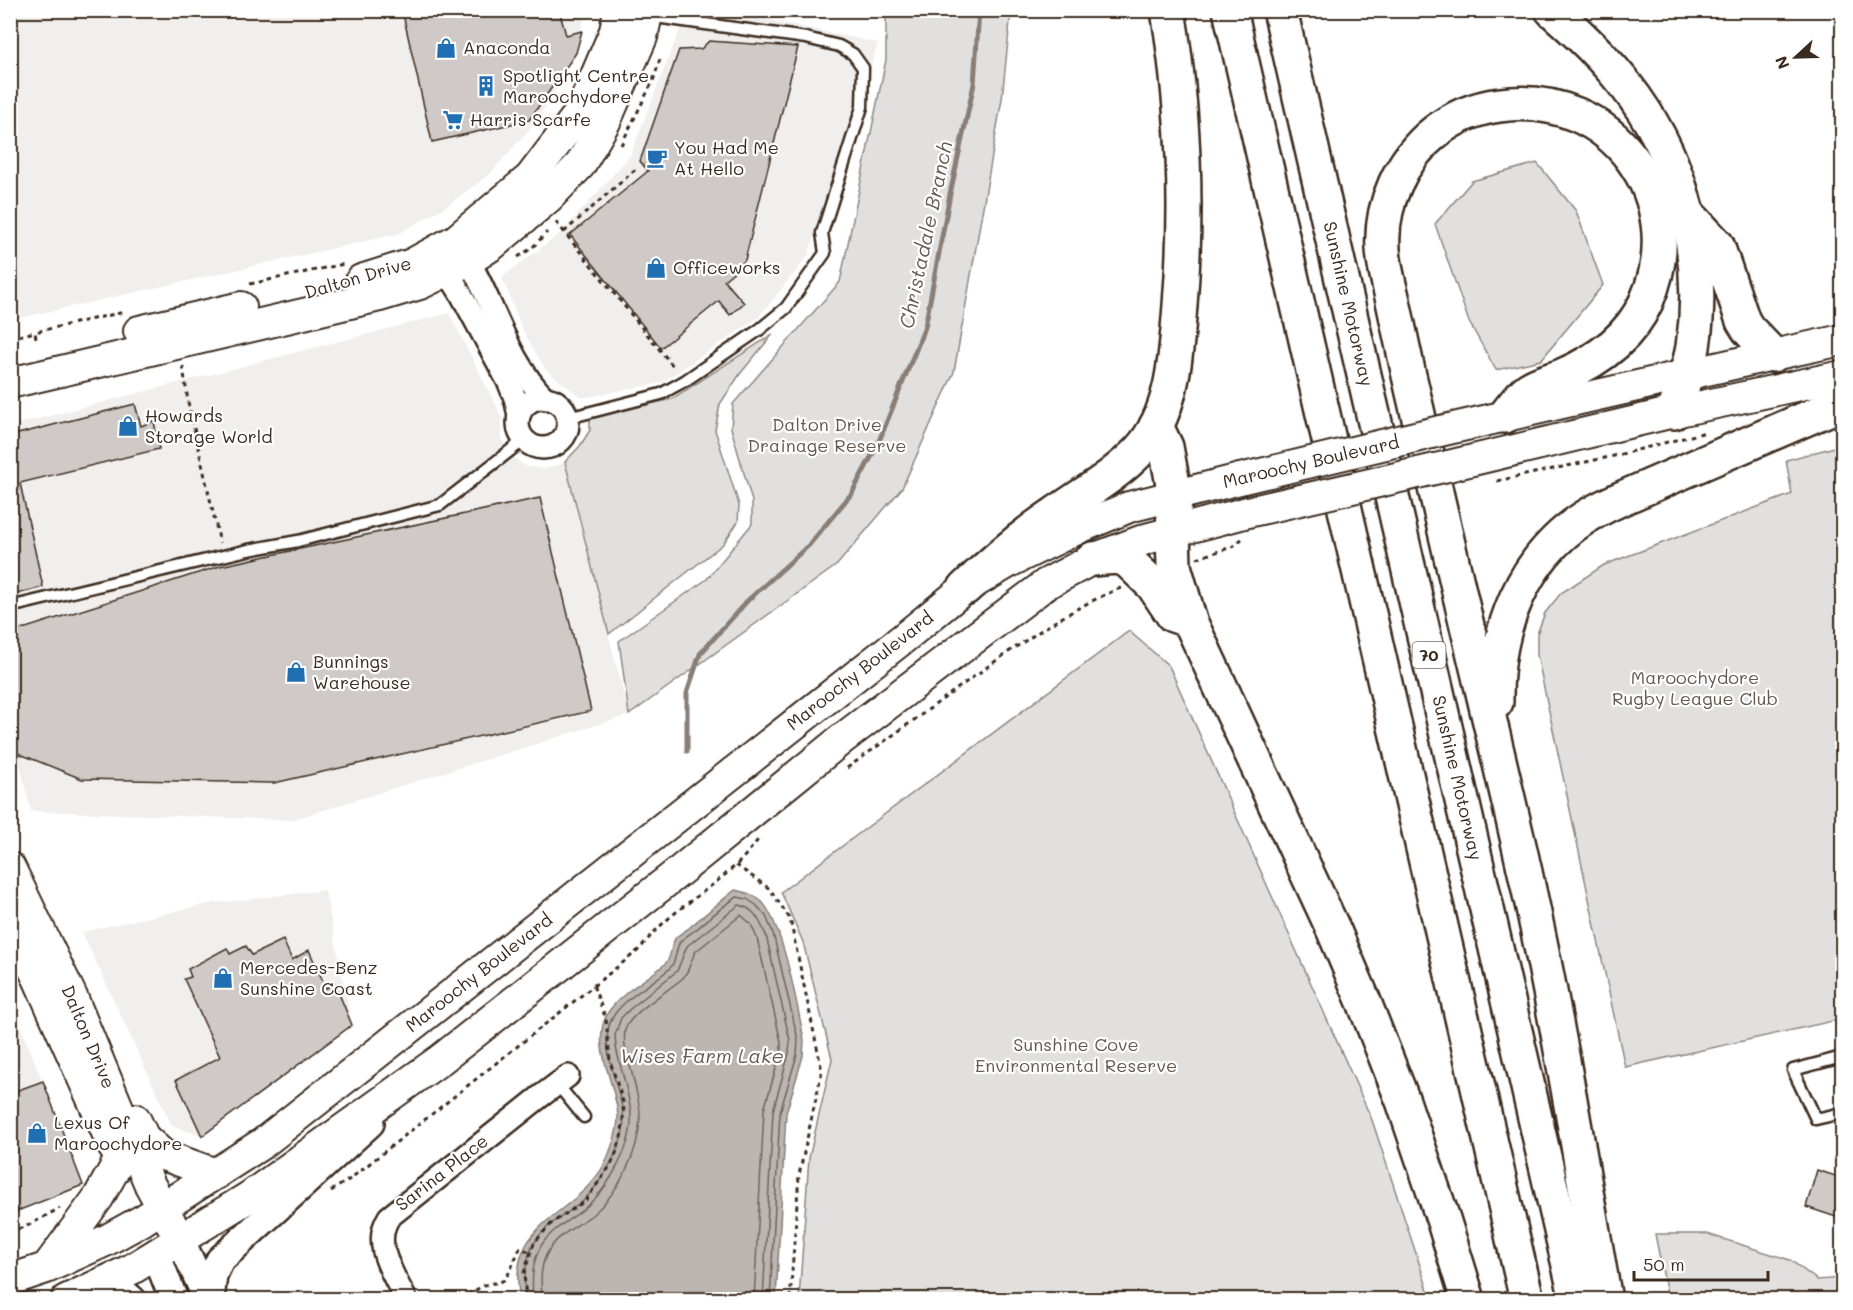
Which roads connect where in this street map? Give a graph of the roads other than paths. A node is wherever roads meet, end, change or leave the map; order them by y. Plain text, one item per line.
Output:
1 (619, 10) edge
2 (1168, 10) edge
3 (1230, 10) edge
4 (1280, 10) edge
5 (1552, 10) edge
6 (648, 13) edge
7 (1688, 214) junction
8 (460, 254) junction
9 (1842, 340) edge
10 (1773, 355) junction
11 (10, 361) edge
12 (1685, 375) junction
13 (1842, 376) edge
14 (10, 383) edge
15 (546, 399) junction
16 (1842, 403) edge
17 (1674, 412) junction
18 (519, 415) junction
19 (1505, 416) junction
20 (575, 417) junction
21 (1156, 426) junction
22 (524, 440) junction
23 (1175, 495) junction
24 (1173, 531) junction
25 (1093, 559) junction
26 (1160, 572) junction
27 (965, 588) junction
28 (13, 606) edge
29 (1497, 756) junction
30 (10, 868) edge
31 (10, 924) edge
32 (72, 997) junction
33 (1842, 1057) edge
34 (440, 1060) junction
35 (563, 1080) joint
36 (1842, 1113) edge
37 (584, 1117) dead end
38 (119, 1161) junction
39 (216, 1174) junction
40 (152, 1214) junction
41 (168, 1247) junction
42 (46, 1268) junction
43 (10, 1280) edge
44 (100, 1284) junction
45 (66, 1299) edge
46 (132, 1299) edge
47 (174, 1299) edge
48 (209, 1299) edge
49 (406, 1299) edge
50 (1468, 1299) edge
51 (1527, 1299) edge
52 (1577, 1299) edge
53 (1605, 1299) edge

1 - 8 main road, Dalton Drive
2 - 21 highway
3 - 51 highway
4 - 52 highway, Sunshine Motorway / 70
5 - 7 highway
6 - 8 main road, Dalton Drive
6 - 20 lane
7 - 10 highway
7 - 12 highway
8 - 11 main road, Dalton Drive
8 - 14 main road, Dalton Drive
8 - 15 street
8 - 18 street
9 - 10 main road, Maroochy Boulevard
10 - 12 main road, Maroochy Boulevard
12 - 17 highway
12 - 19 main road, Maroochy Boulevard
13 - 17 main road, Maroochy Boulevard
15 - 18 street
15 - 20 street
16 - 29 highway
17 - 24 main road, Maroochy Boulevard, bridge
18 - 22 street
19 - 23 main road, Maroochy Boulevard, bridge
19 - 29 highway
20 - 22 street
21 - 23 highway
21 - 27 highway
22 - 28 lane
23 - 24 highway
23 - 27 main road, Maroochy Boulevard
24 - 25 main road, Maroochy Boulevard
24 - 26 highway
25 - 26 highway
25 - 34 main road, Maroochy Boulevard
26 - 50 highway
27 - 39 main road, Maroochy Boulevard
29 - 53 highway
30 - 32 main road, Dalton Drive
31 - 38 main road, Dalton Drive
32 - 39 main road
32 - 40 main road, Dalton Drive
33 - 36 lane
34 - 41 main road, Maroochy Boulevard
34 - 48 street
35 - 37 lane
35 - 49 street, Sarina Place
38 - 40 main road, Dalton Drive
38 - 42 main road
39 - 40 main road, Maroochy Boulevard
40 - 41 main road, Dalton Drive
40 - 42 main road, Maroochy Boulevard
41 - 44 main road, Maroochy Boulevard
41 - 47 street
41 - 48 street
42 - 43 main road, Maroochy Boulevard
44 - 45 main road, Maroochy Boulevard
44 - 46 street

